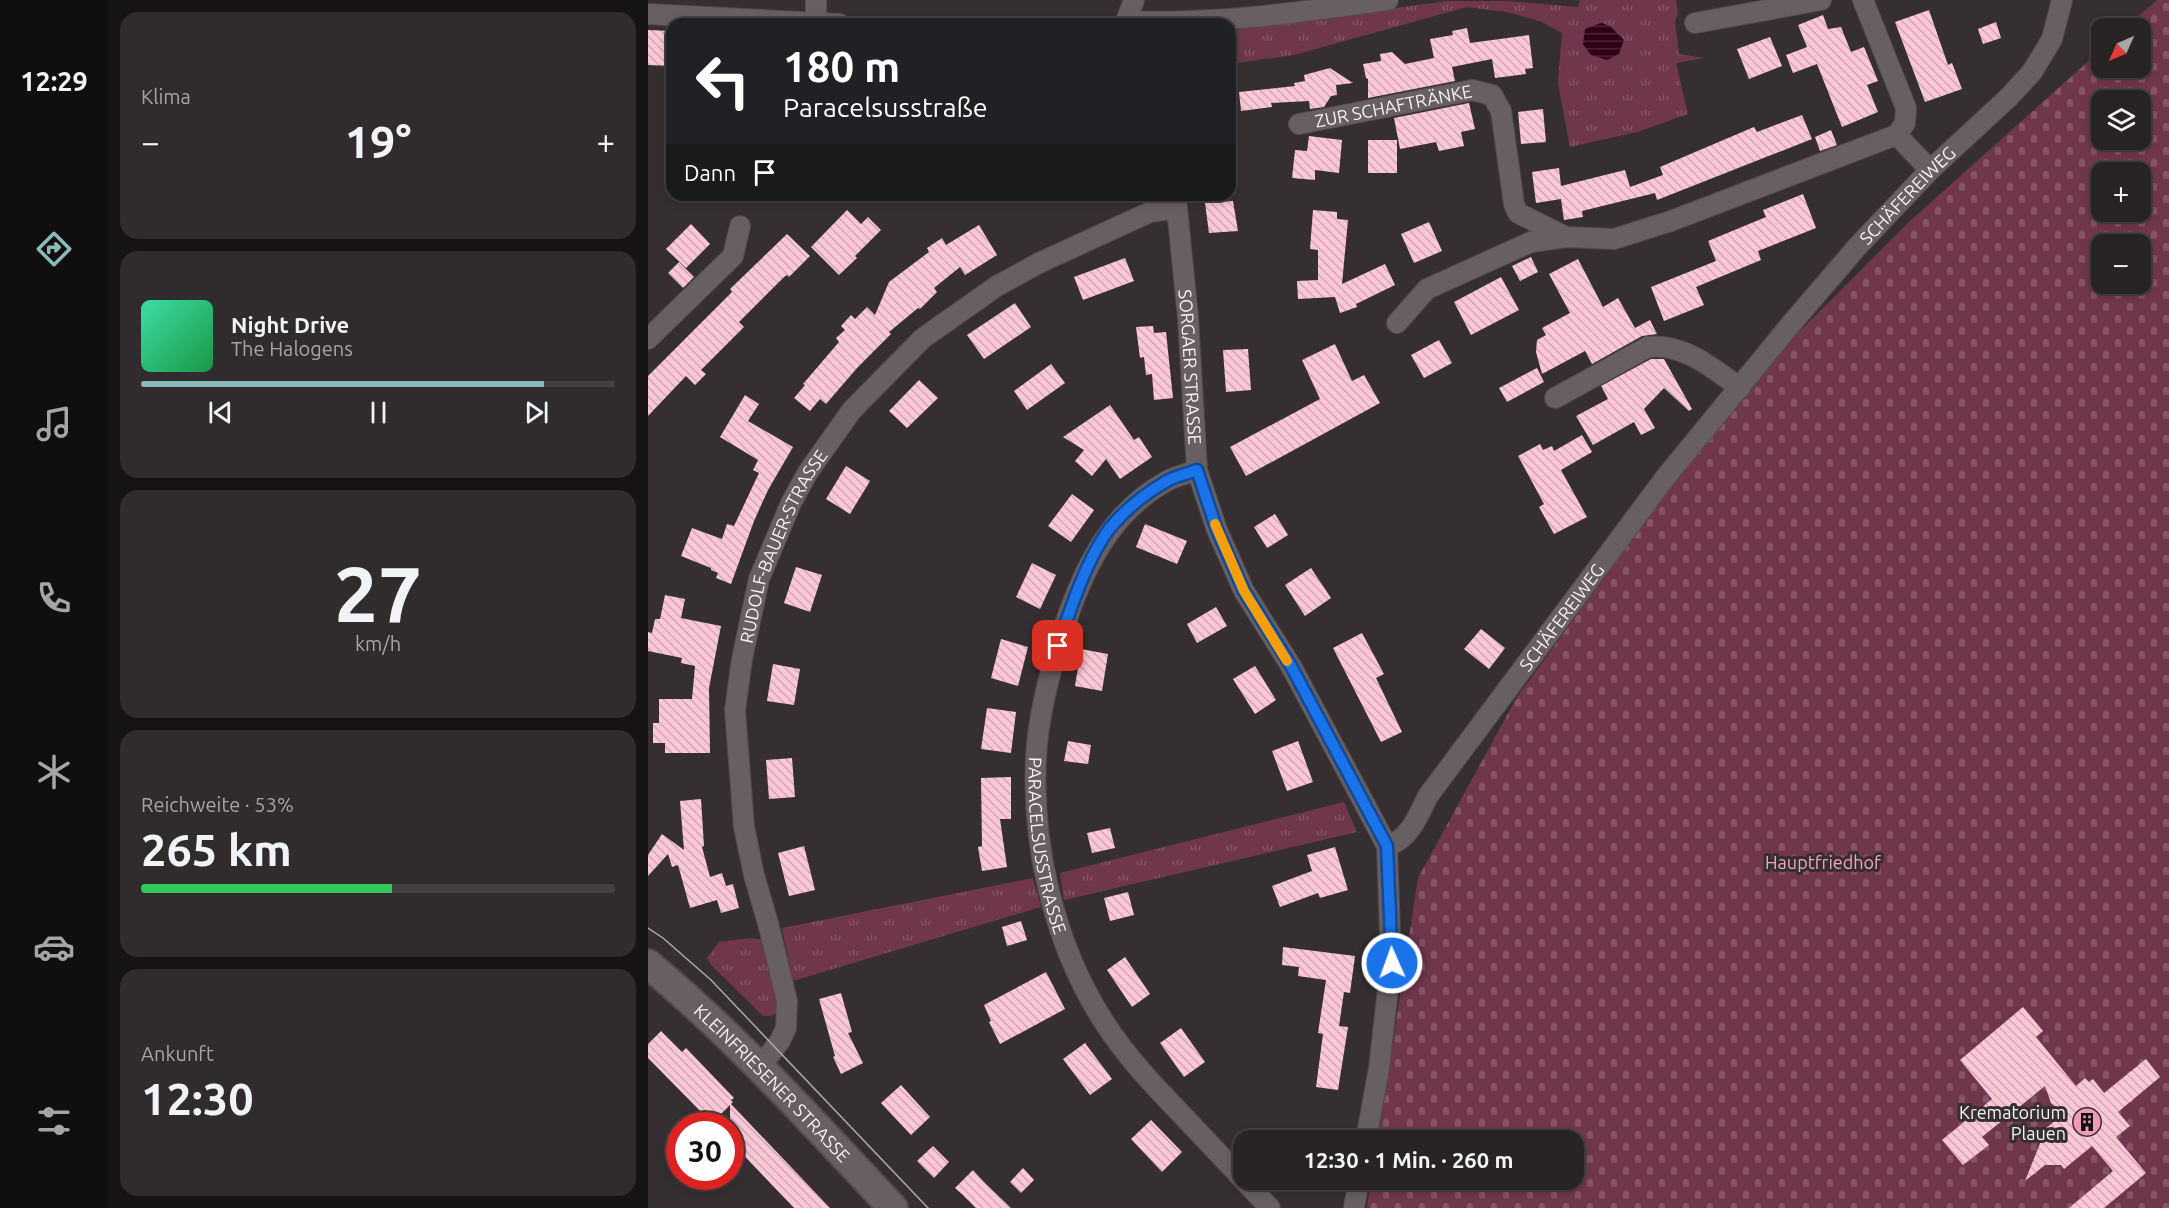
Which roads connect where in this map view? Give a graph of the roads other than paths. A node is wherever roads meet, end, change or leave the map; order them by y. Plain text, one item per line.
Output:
1 (816, 0) edge
2 (1134, 0) edge
3 (1388, 0) edge
4 (1821, 0) edge
5 (1863, 0) edge
6 (2062, 0) edge
7 (648, 14) edge
8 (723, 18) edge
9 (816, 18) edge
10 (1127, 18) edge
11 (1236, 18) edge
12 (1695, 23) dead end
13 (1299, 124) dead end
14 (1898, 135) junction
15 (1930, 170) junction
16 (1175, 202) edge
17 (740, 226) dead end
18 (1566, 237) junction
19 (1397, 322) dead end
20 (648, 339) edge
21 (1740, 388) junction
22 (1555, 398) dead end
23 (1197, 470) junction
24 (1387, 846) junction
25 (648, 964) edge
26 (760, 1067) junction
27 (1368, 1130) edge
28 (1357, 1190) edge
29 (893, 1208) edge
30 (1270, 1208) edge
31 (1354, 1208) edge

1 - 9 street
2 - 10 street
3 - 11 street
4 - 12 street
5 - 14 street
6 - 15 street, SCHÄFEREIWEG
7 - 8 street
13 - 18 street, ZUR SCHAFTRÄNKE
14 - 15 street
14 - 18 street, ZUR SCHAFTRÄNKE
15 - 21 street, SCHÄFEREIWEG
16 - 23 street, SORGAER STRASSE
16 - 26 street, RUDOLF-BAUER-STRASSE
17 - 20 street
18 - 19 street, ZUR SCHAFTRÄNKE
21 - 22 street
21 - 24 street, SCHÄFEREIWEG
23 - 24 street, SORGAER STRASSE
23 - 30 street, PARACELSUSSTRASSE
24 - 27 street, SORGAER STRASSE
25 - 26 street, KLEINFRIESENER STRASSE
26 - 29 street, KLEINFRIESENER STRASSE
28 - 31 street

